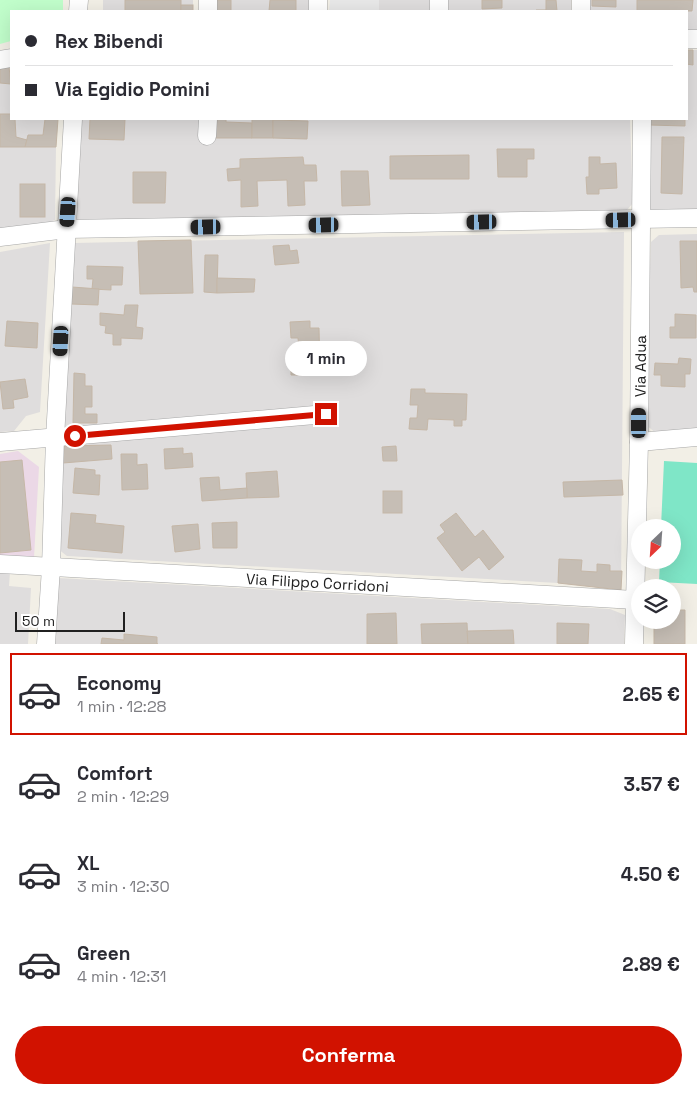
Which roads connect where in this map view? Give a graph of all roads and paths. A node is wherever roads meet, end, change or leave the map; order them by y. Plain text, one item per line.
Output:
1 (73, 120) edge
2 (642, 120) edge
3 (697, 218) edge
4 (641, 220) junction
5 (67, 229) junction
6 (0, 237) edge
7 (326, 414) dead end
8 (697, 437) edge
9 (55, 438) junction
10 (0, 442) edge
11 (639, 442) junction
12 (0, 564) edge
13 (51, 568) junction
14 (636, 579) edge
15 (631, 600) edge
16 (634, 629) edge
17 (46, 644) edge
18 (634, 644) edge

1 - 5 street
2 - 4 street, Via Adua
3 - 4 street
4 - 5 street
4 - 11 street, Via Adua
5 - 6 street
5 - 9 street
7 - 9 street
8 - 11 street
9 - 10 street
9 - 13 street
11 - 14 street, Via Adua
12 - 13 street, Via Filippo Corridoni
13 - 15 street, Via Filippo Corridoni
13 - 17 street
16 - 18 street, Via Adua

